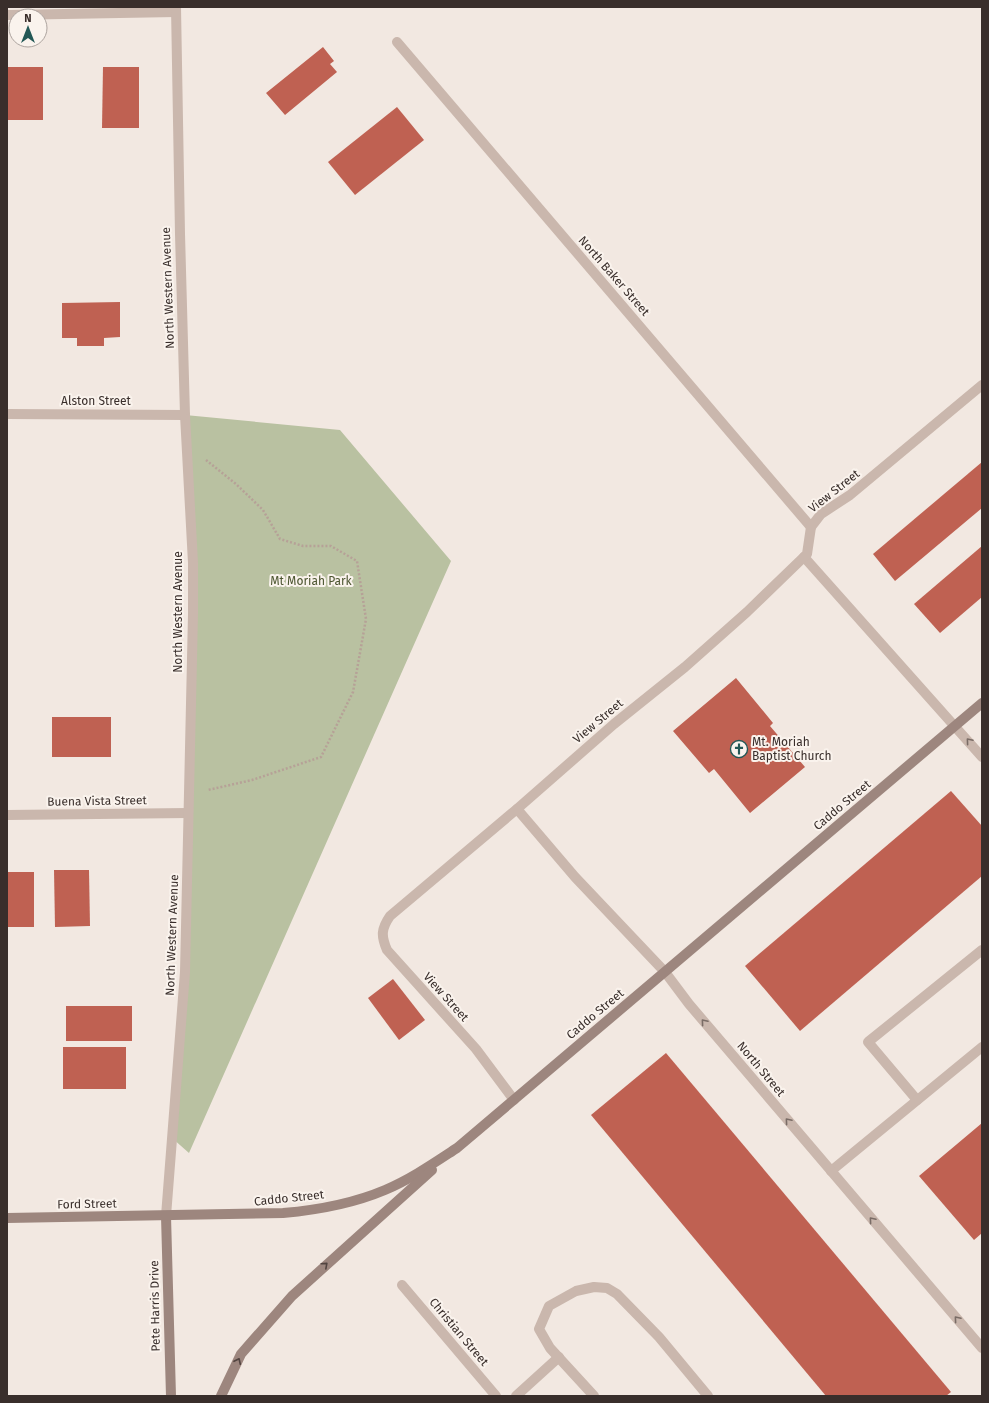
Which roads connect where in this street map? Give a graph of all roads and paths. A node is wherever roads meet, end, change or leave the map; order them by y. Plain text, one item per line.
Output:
1 (176, 10) edge
2 (7, 15) edge
3 (397, 42) dead end
4 (982, 385) edge
5 (7, 414) edge
6 (185, 415) junction
7 (187, 444) junction
8 (811, 527) junction
9 (804, 557) junction
10 (982, 703) edge
11 (956, 726) junction
12 (982, 757) edge
13 (188, 795) junction
14 (517, 809) junction
15 (188, 814) junction
16 (7, 815) edge
17 (982, 950) edge
18 (665, 972) junction
19 (982, 1047) edge
20 (514, 1100) junction
21 (917, 1100) junction
22 (457, 1148) junction
23 (831, 1171) junction
24 (166, 1216) junction
25 (7, 1218) edge
26 (402, 1285) dead end
27 (982, 1348) edge
28 (559, 1357) junction
29 (170, 1396) edge
30 (221, 1396) edge
31 (496, 1396) edge
32 (516, 1396) edge
33 (594, 1396) edge
34 (708, 1396) edge

1 - 2 street
1 - 6 street, North Western Avenue
3 - 8 street, North Baker Street
4 - 8 street, View Street
5 - 6 street, Alston Street
6 - 7 street, North Western Avenue
7 - 13 street, North Western Avenue
7 - 13 path
8 - 9 street, View Street
9 - 11 street
9 - 14 street, View Street
10 - 11 main road, Caddo Street
12 -> 11 street
11 - 18 main road, Caddo Street
13 - 15 street, North Western Avenue
14 - 18 street, North Street
14 - 20 street, View Street
15 - 16 street, Buena Vista Street
15 - 24 street, North Western Avenue
17 - 21 street
18 - 20 main road, Caddo Street
23 -> 18 street, North Street
19 - 21 street
20 - 22 main road, Caddo Street
21 - 23 street
22 - 24 main road, Caddo Street
30 -> 22 main road
27 -> 23 street, North Street
24 - 25 main road, Ford Street
24 - 29 main road, Pete Harris Drive
26 - 31 street, Christian Street
28 - 32 street
28 - 33 street
28 - 34 street

